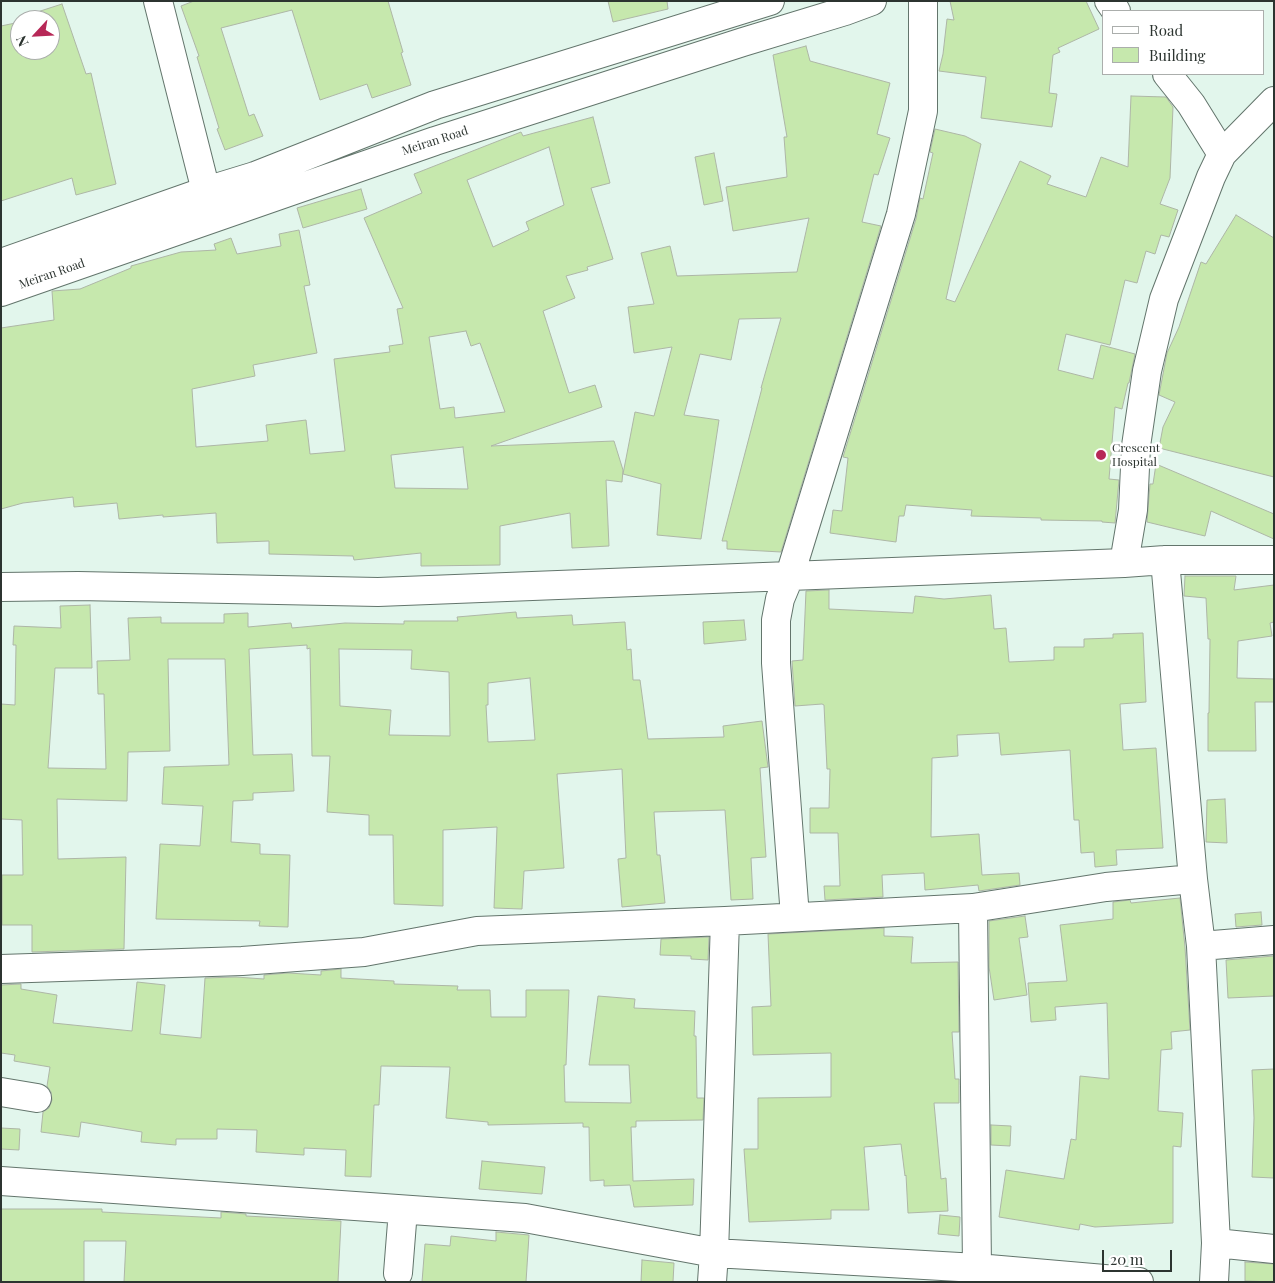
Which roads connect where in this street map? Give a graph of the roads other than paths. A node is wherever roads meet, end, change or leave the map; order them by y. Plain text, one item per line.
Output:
1 (158, 1) edge
2 (770, 1) edge
3 (872, 1) edge
4 (923, 1) edge
5 (1167, 75) edge
6 (1274, 101) edge
7 (1222, 154) junction
8 (206, 191) junction
9 (1, 263) edge
10 (1, 292) edge
11 (1165, 560) junction
12 (1274, 560) edge
13 (1124, 563) junction
14 (790, 575) junction
15 (1, 587) edge
16 (1193, 879) junction
17 (973, 908) junction
18 (795, 917) junction
19 (726, 922) junction
20 (1274, 940) edge
21 (1201, 946) junction
22 (1, 969) edge
23 (1, 1092) edge
24 (38, 1098) dead end
25 (1, 1181) edge
26 (403, 1210) junction
27 (1216, 1244) junction
28 (1274, 1249) edge
29 (714, 1253) junction
30 (977, 1268) junction
31 (398, 1273) dead end
32 (712, 1282) edge
33 (1139, 1282) edge
34 (1214, 1282) edge

1 - 8 street
2 - 8 street
3 - 10 street, Meiran Road
4 - 14 street
5 - 7 street
6 - 7 street
7 - 13 street
8 - 9 street
11 - 12 street
11 - 13 street
11 - 16 street
13 - 14 street
14 - 15 street
14 - 18 street
16 - 17 street
16 - 21 street
17 - 18 street
17 - 30 street
18 - 19 street
19 - 22 street
19 - 29 street
20 - 21 street
21 - 27 street
23 - 24 street
25 - 26 street
26 - 29 street
26 - 31 street
27 - 28 street
27 - 34 street
29 - 30 street
29 - 32 street
30 - 33 street

